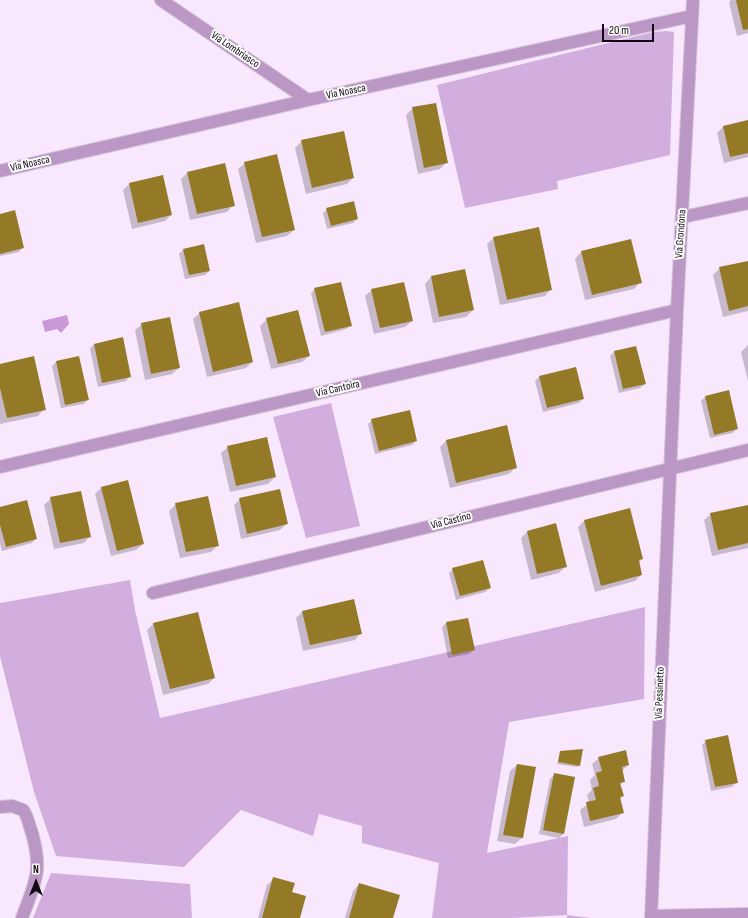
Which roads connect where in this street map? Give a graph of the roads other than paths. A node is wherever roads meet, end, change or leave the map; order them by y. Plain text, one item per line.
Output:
1 (162, 0) edge
2 (693, 0) edge
3 (692, 16) junction
4 (308, 100) junction
5 (0, 171) edge
6 (748, 203) edge
7 (683, 217) junction
8 (676, 310) junction
9 (748, 450) edge
10 (0, 467) edge
11 (670, 467) junction
12 (153, 593) dead end
13 (0, 807) edge
14 (748, 914) edge
15 (652, 917) edge
16 (22, 918) edge

1 - 4 street, Via Lombriasco
2 - 3 street, Via Grondona
3 - 4 street, Via Noasca
3 - 7 street, Via Grondona
4 - 5 street, Via Noasca
6 - 7 street
7 - 8 street, Via Grondona
8 - 10 street, Via Cantoira
8 - 11 street, Via Grondona
9 - 11 street, Via Castino
11 - 12 street, Via Castino
11 - 15 street, Via Pessinetto
13 - 16 street
14 - 15 street

